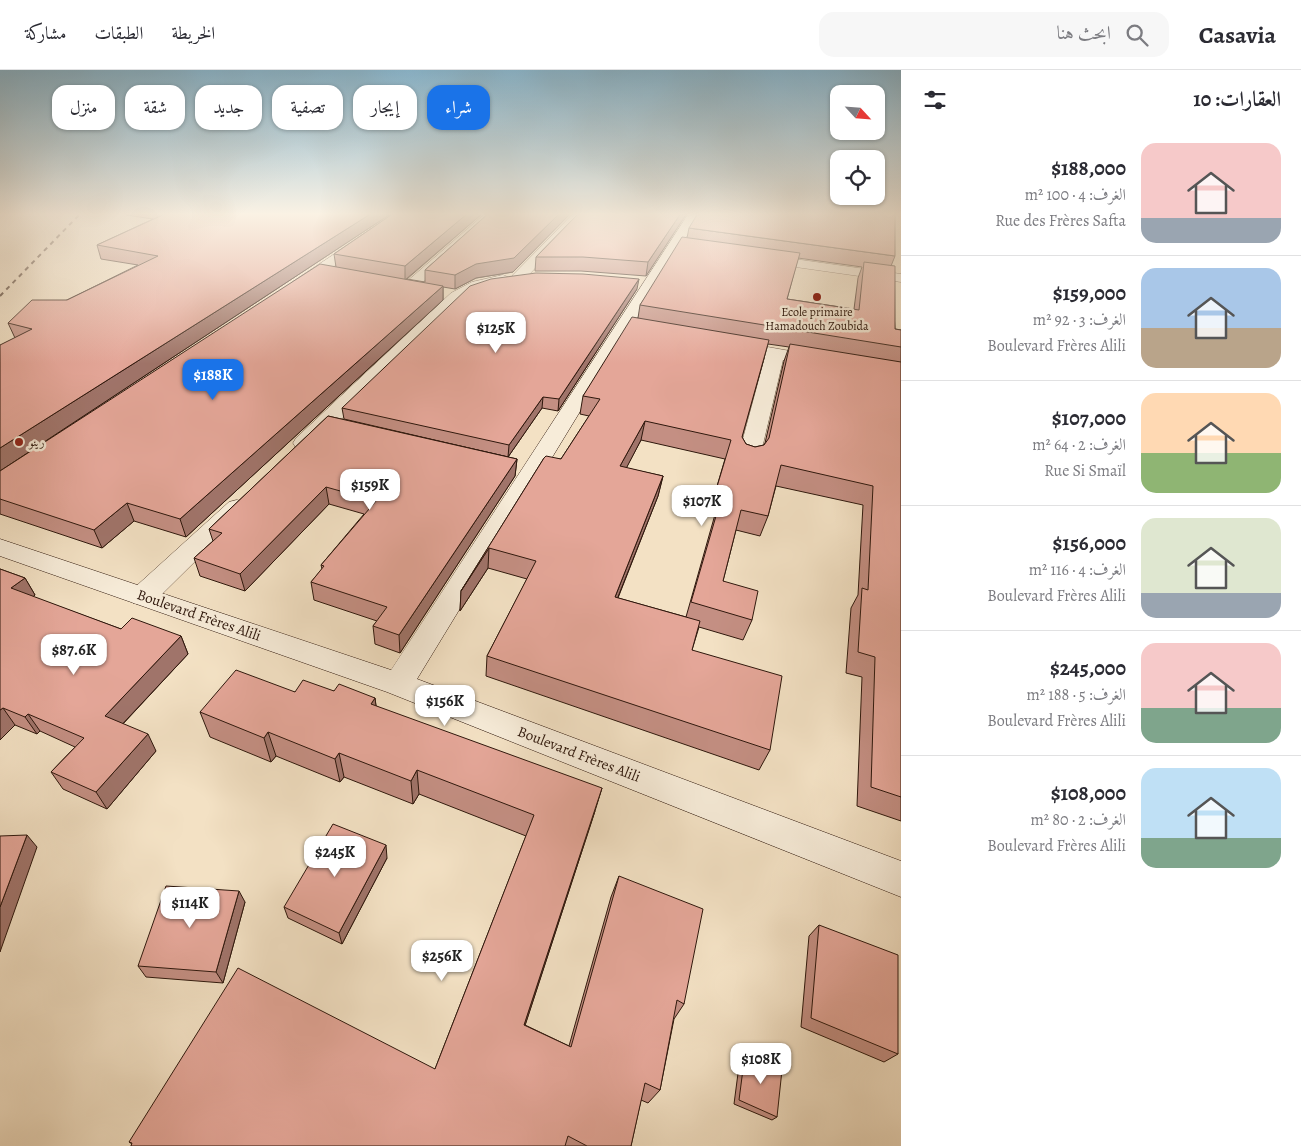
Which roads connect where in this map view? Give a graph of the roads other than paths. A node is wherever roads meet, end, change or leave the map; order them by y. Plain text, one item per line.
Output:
1 (330, 263) edge
2 (436, 263) edge
3 (532, 263) edge
4 (664, 263) edge
5 (795, 263) edge
6 (320, 270) junction
7 (338, 274) edge
8 (547, 277) edge
9 (518, 278) junction
10 (901, 278) edge
11 (391, 284) edge
12 (409, 287) junction
13 (457, 296) junction
14 (278, 298) edge
15 (709, 342) edge
16 (775, 354) junction
17 (843, 365) edge
18 (290, 456) edge
19 (749, 457) edge
20 (248, 496) edge
21 (0, 547) edge
22 (143, 596) junction
23 (398, 684) junction
24 (901, 879) edge

1 - 6 street
2 - 12 street
3 - 9 street
4 - 23 street
5 - 10 street
6 - 7 street
6 - 14 street
8 - 9 street
9 - 13 street
11 - 12 street
12 - 13 street
13 - 18 street
15 - 16 street
16 - 17 street
16 - 19 street
20 - 22 street
21 - 22 street, Boulevard Frères Alili
22 - 23 street, Boulevard Frères Alili
23 - 24 street, Boulevard Frères Alili

